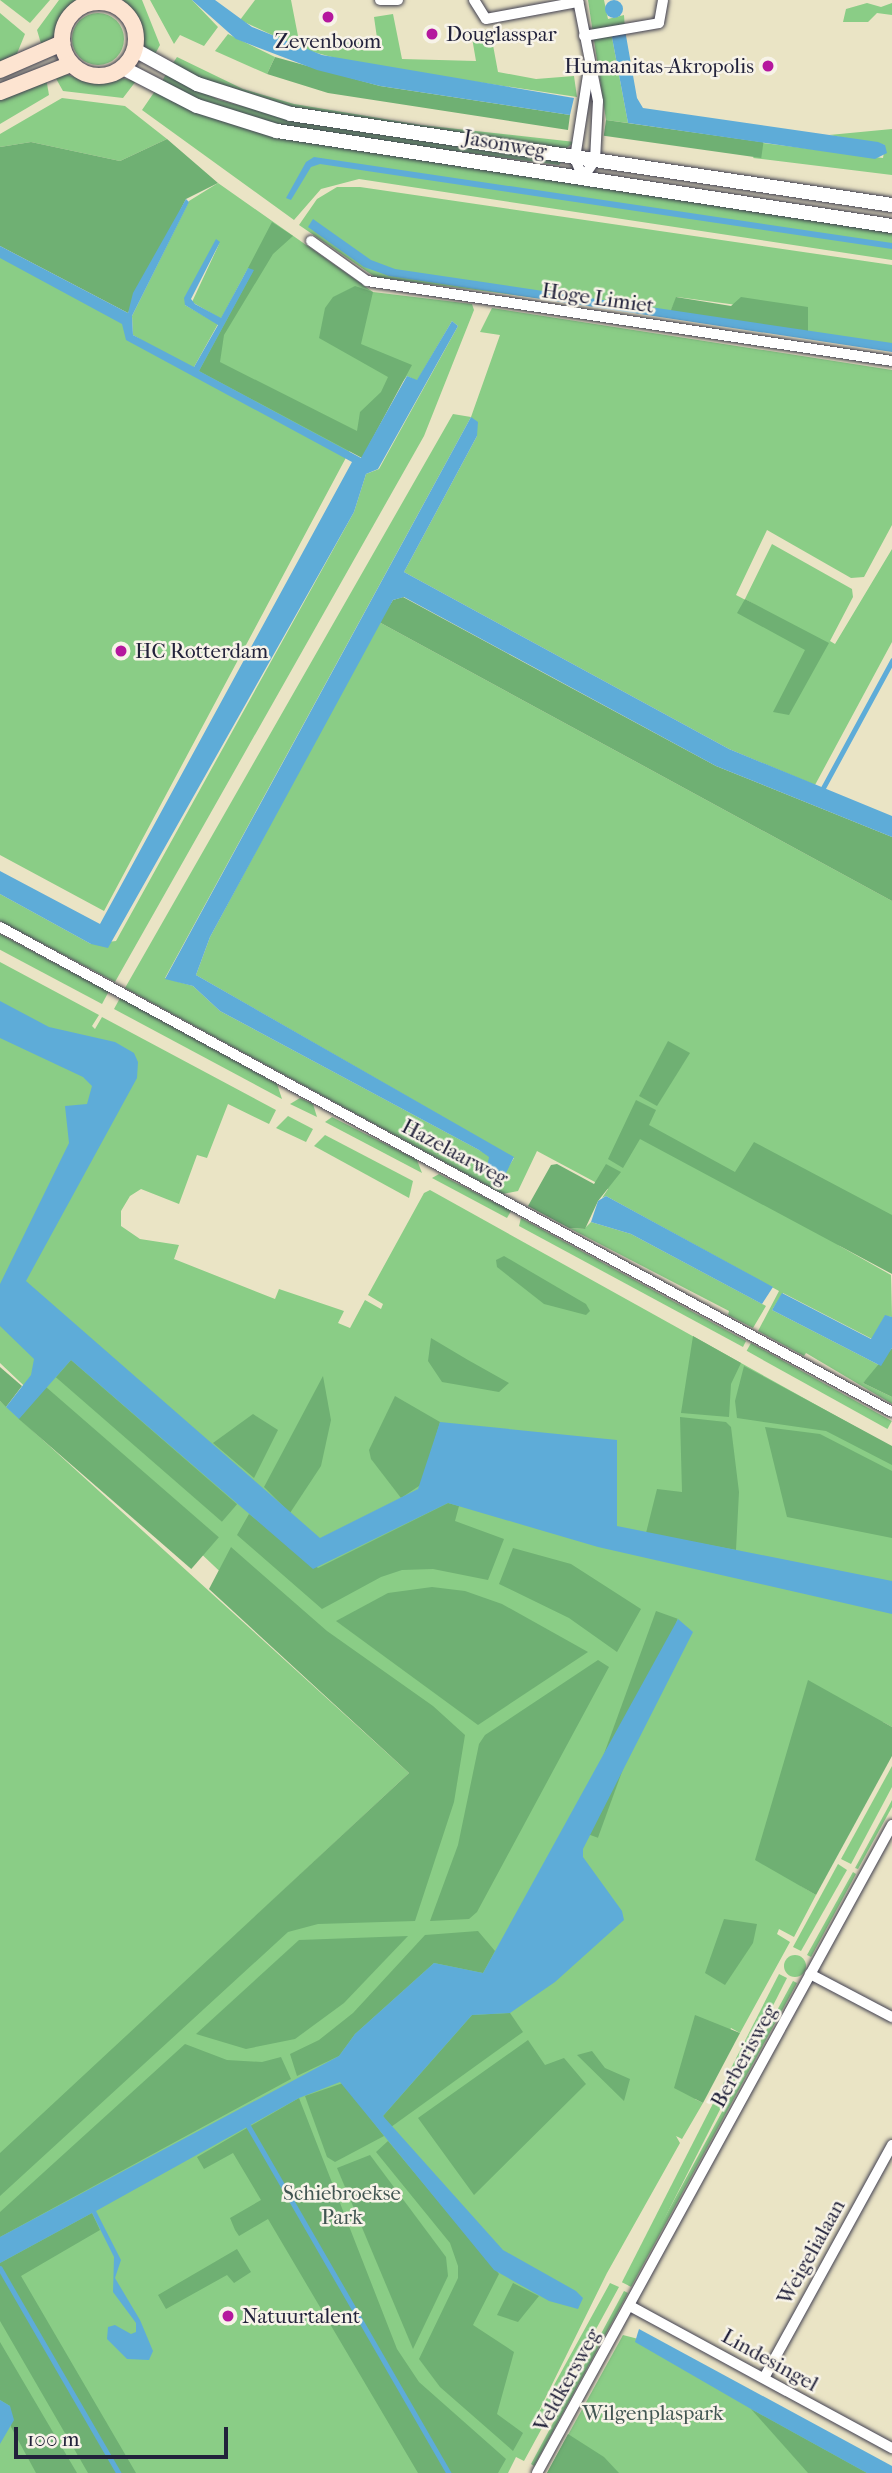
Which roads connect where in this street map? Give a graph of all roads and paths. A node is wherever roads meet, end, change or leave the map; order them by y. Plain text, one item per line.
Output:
1 (380, 0) edge
2 (398, 0) edge
3 (474, 0) edge
4 (663, 0) edge
5 (93, 1) edge
6 (578, 1) edge
7 (113, 2) edge
8 (584, 36) junction
9 (62, 43) junction
10 (135, 50) junction
11 (589, 61) junction
12 (71, 64) junction
13 (123, 68) junction
14 (0, 70) edge
15 (0, 92) edge
16 (575, 158) junction
17 (595, 160) junction
18 (583, 178) junction
19 (892, 205) edge
20 (892, 226) edge
21 (311, 241) dead end
22 (892, 361) edge
23 (0, 927) edge
24 (892, 1412) edge
25 (892, 1825) edge
26 (810, 1974) junction
27 (892, 2017) edge
28 (892, 2145) edge
29 (630, 2305) junction
30 (764, 2378) junction
31 (892, 2448) edge
32 (537, 2473) edge

1 - 2 street
3 - 6 street
4 - 8 street
5 - 7 main road
5 - 9 main road
6 - 8 street
7 - 10 main road
8 - 11 street
9 - 12 main road
9 - 14 main road
10 - 13 main road
10 - 16 street, Jasonweg
11 - 16 street
11 - 17 street
12 - 13 main road
12 - 15 main road
13 - 18 street, Jasonweg
16 - 17 street, Jasonweg
16 - 18 street
17 - 18 street
17 - 19 street, Jasonweg
18 - 20 street, Jasonweg
21 - 22 street, Hoge Limiet
23 - 24 street, Hazelaarweg
25 - 26 street, Berberisweg
26 - 27 street
26 - 29 street, Berberisweg
28 - 30 street, Weigelialaan
29 - 30 street, Lindesingel
29 - 32 street, Veldkersweg
30 - 31 street, Lindesingel

